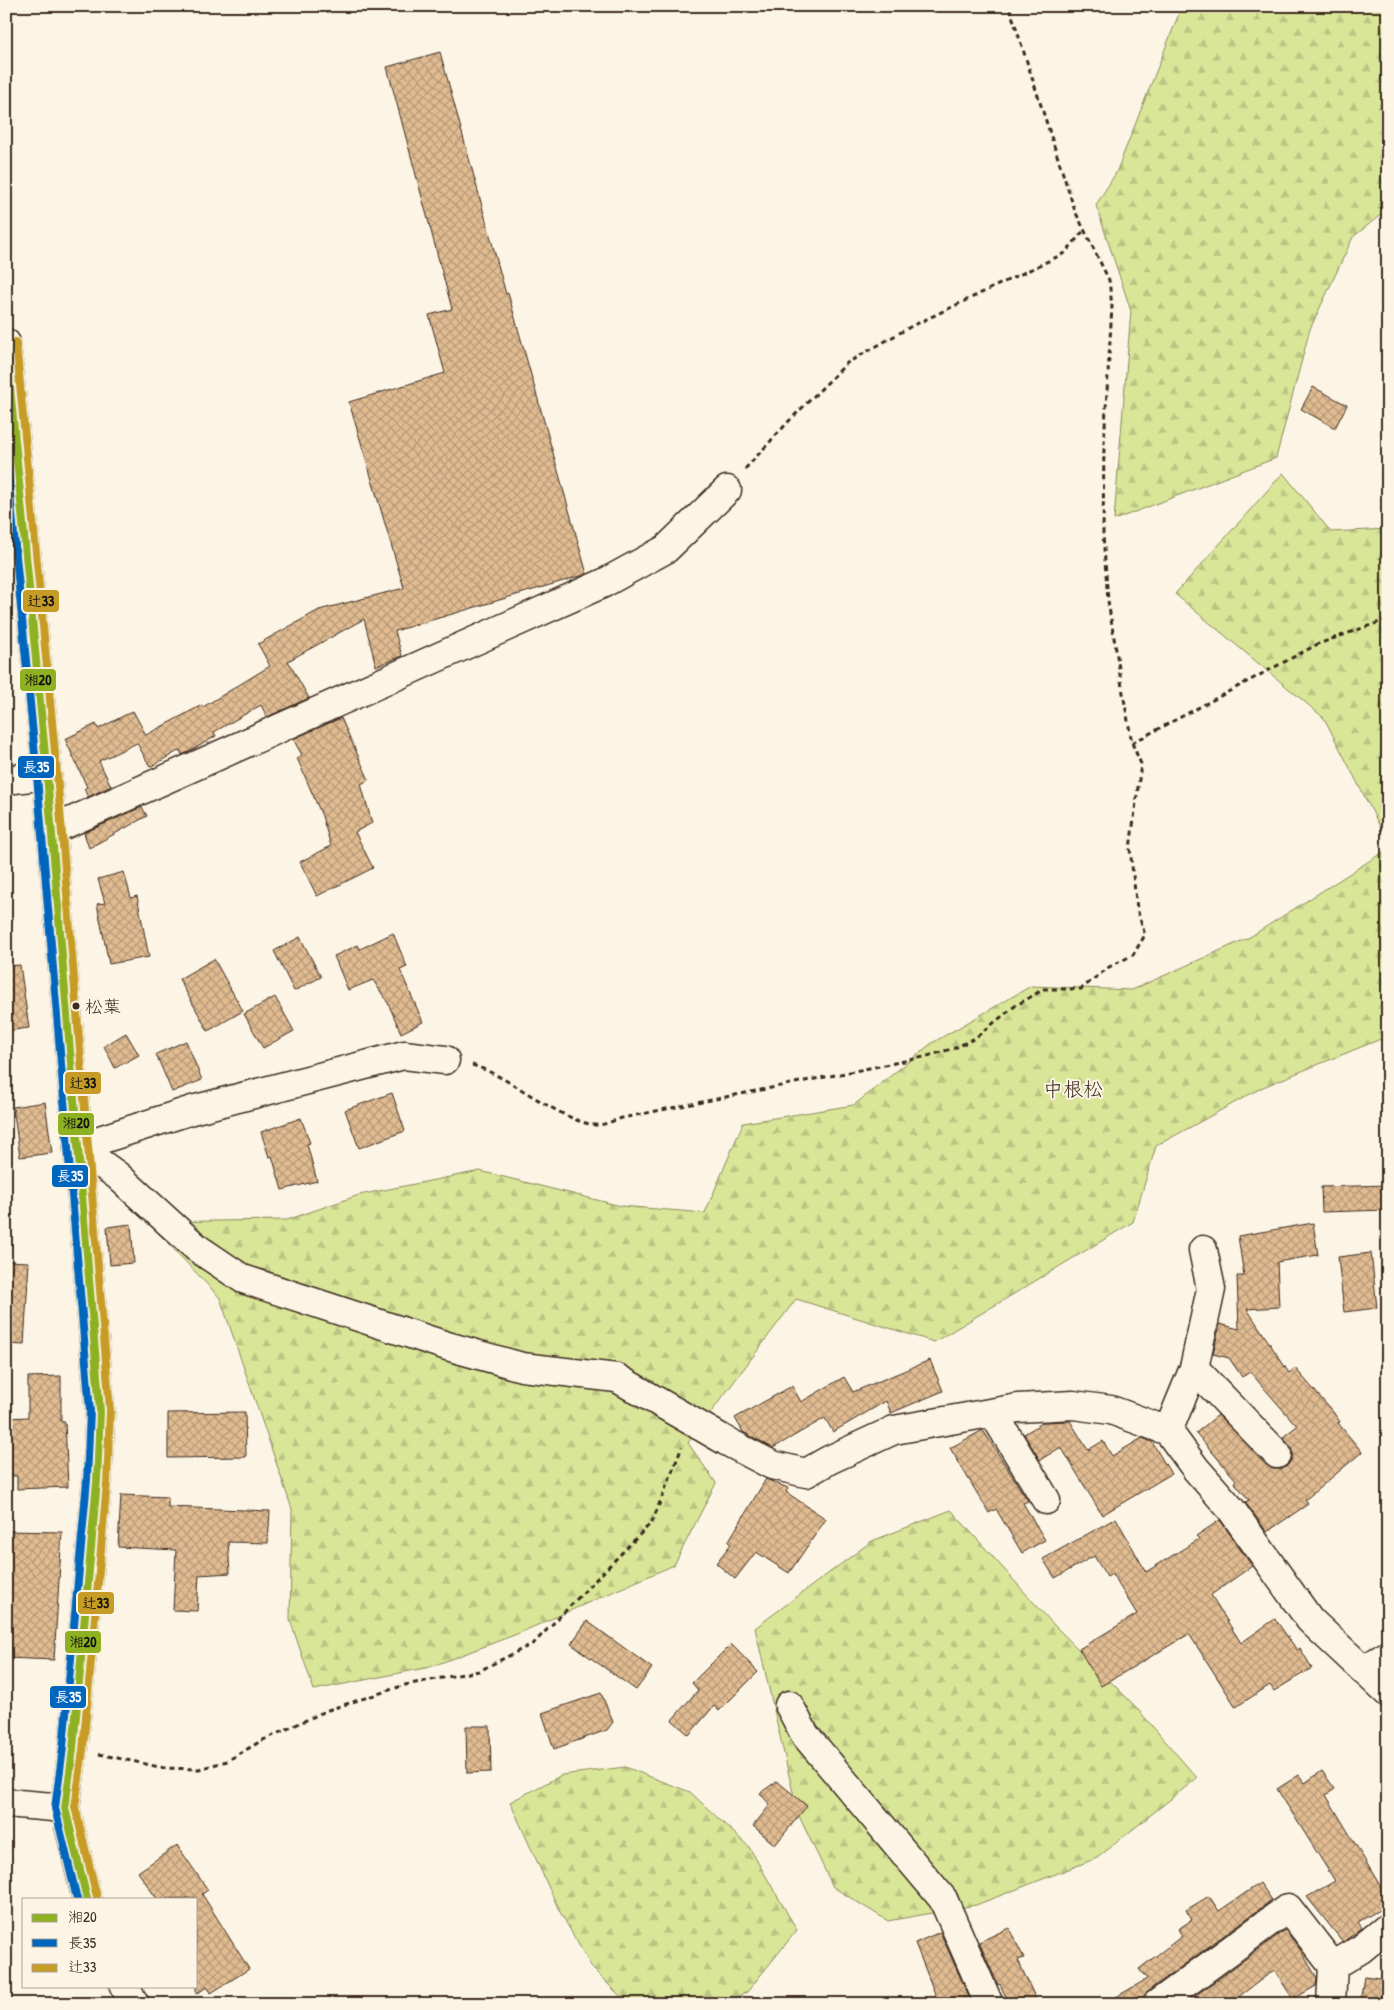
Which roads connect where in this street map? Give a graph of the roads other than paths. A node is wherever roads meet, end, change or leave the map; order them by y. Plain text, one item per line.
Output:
1 (6, 343) edge
2 (726, 490) road end
3 (47, 775) junction
4 (6, 780) edge
5 (52, 830) junction
6 (445, 1060) road end
7 (78, 1147) junction
8 (1203, 1250) dead end
9 (1194, 1368) junction
10 (993, 1413) junction
11 (1168, 1431) junction
12 (1277, 1454) dead end
13 (1046, 1500) dead end
14 (1388, 1655) edge
15 (1362, 1670) junction
16 (1388, 1693) edge
17 (789, 1705) dead end
18 (6, 1803) edge
19 (65, 1808) junction
20 (87, 1898) edge
21 (1388, 1928) edge
22 (1333, 1966) junction
23 (125, 1988) edge
24 (135, 2004) edge
25 (989, 2004) edge
26 (1157, 2004) edge
27 (1331, 2004) edge

1 - 3 street
2 - 5 street
3 - 4 street
3 - 5 street
5 - 7 street
6 - 7 street
7 - 10 street
7 - 19 street
8 - 9 street
9 - 11 street
9 - 12 street
10 - 11 street
10 - 13 street
11 - 15 street
14 - 15 street
15 - 16 street
17 - 25 street
18 - 19 street
19 - 20 street
21 - 22 street
22 - 26 street
22 - 27 street
23 - 24 street

